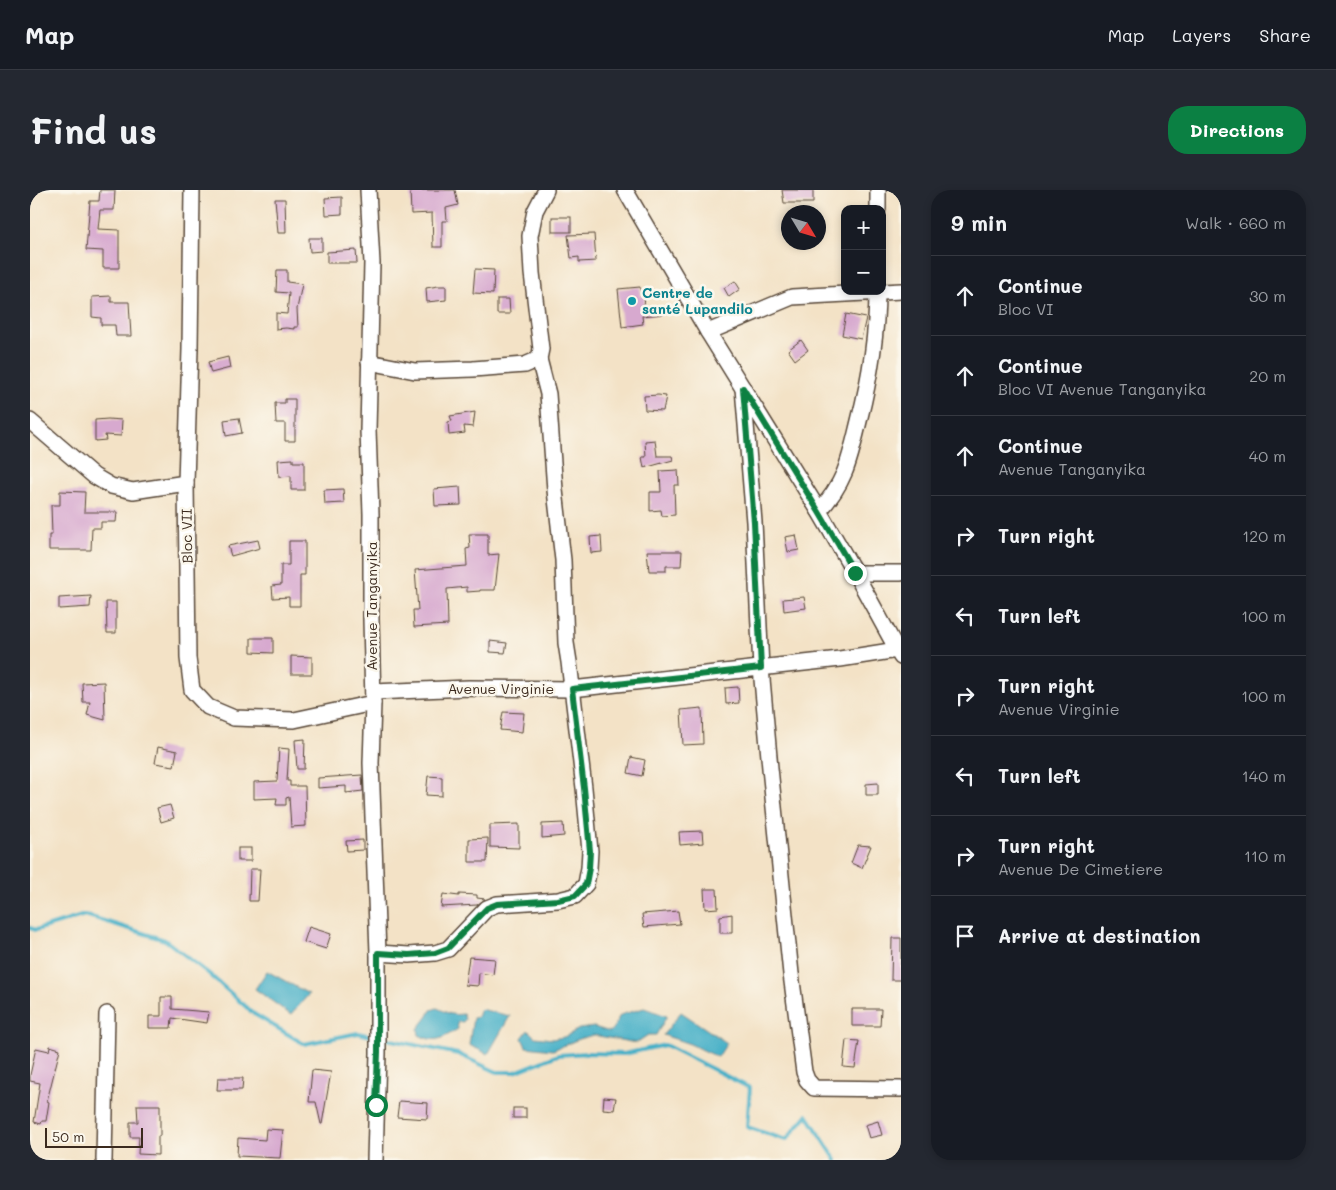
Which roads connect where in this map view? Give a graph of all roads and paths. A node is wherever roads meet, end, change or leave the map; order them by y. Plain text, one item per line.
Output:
1 (192, 190) edge
2 (368, 190) edge
3 (546, 190) edge
4 (625, 190) edge
5 (878, 190) edge
6 (878, 205) edge
7 (901, 290) edge
8 (886, 291) edge
9 (841, 295) edge
10 (878, 295) edge
11 (708, 332) junction
12 (538, 359) junction
13 (369, 362) junction
14 (743, 388) junction
15 (30, 421) edge
16 (186, 483) junction
17 (819, 512) junction
18 (855, 573) junction
19 (901, 573) edge
20 (899, 654) edge
21 (761, 668) junction
22 (572, 689) junction
23 (373, 697) junction
24 (378, 953) junction
25 (107, 1014) dead end
26 (901, 1089) edge
27 (104, 1160) edge
28 (375, 1160) edge

1 - 16 street, Bloc VII
2 - 13 street, Avenue Tanganyika
3 - 12 street
4 - 11 street
5 - 6 street
7 - 8 street
9 - 11 street
10 - 17 street
11 - 14 street
12 - 13 street
12 - 22 street
13 - 23 street, Avenue Tanganyika
14 - 17 street
14 - 21 street
15 - 16 street
16 - 23 street, Bloc VII
17 - 18 street
18 - 19 street
18 - 20 street
20 - 21 street, Avenue Virginie
21 - 22 street, Avenue Virginie
21 - 26 street
22 - 23 street, Avenue Virginie
22 - 24 street
23 - 24 street, Avenue Tanganyika
24 - 28 street, Avenue Tanganyika
25 - 27 street

